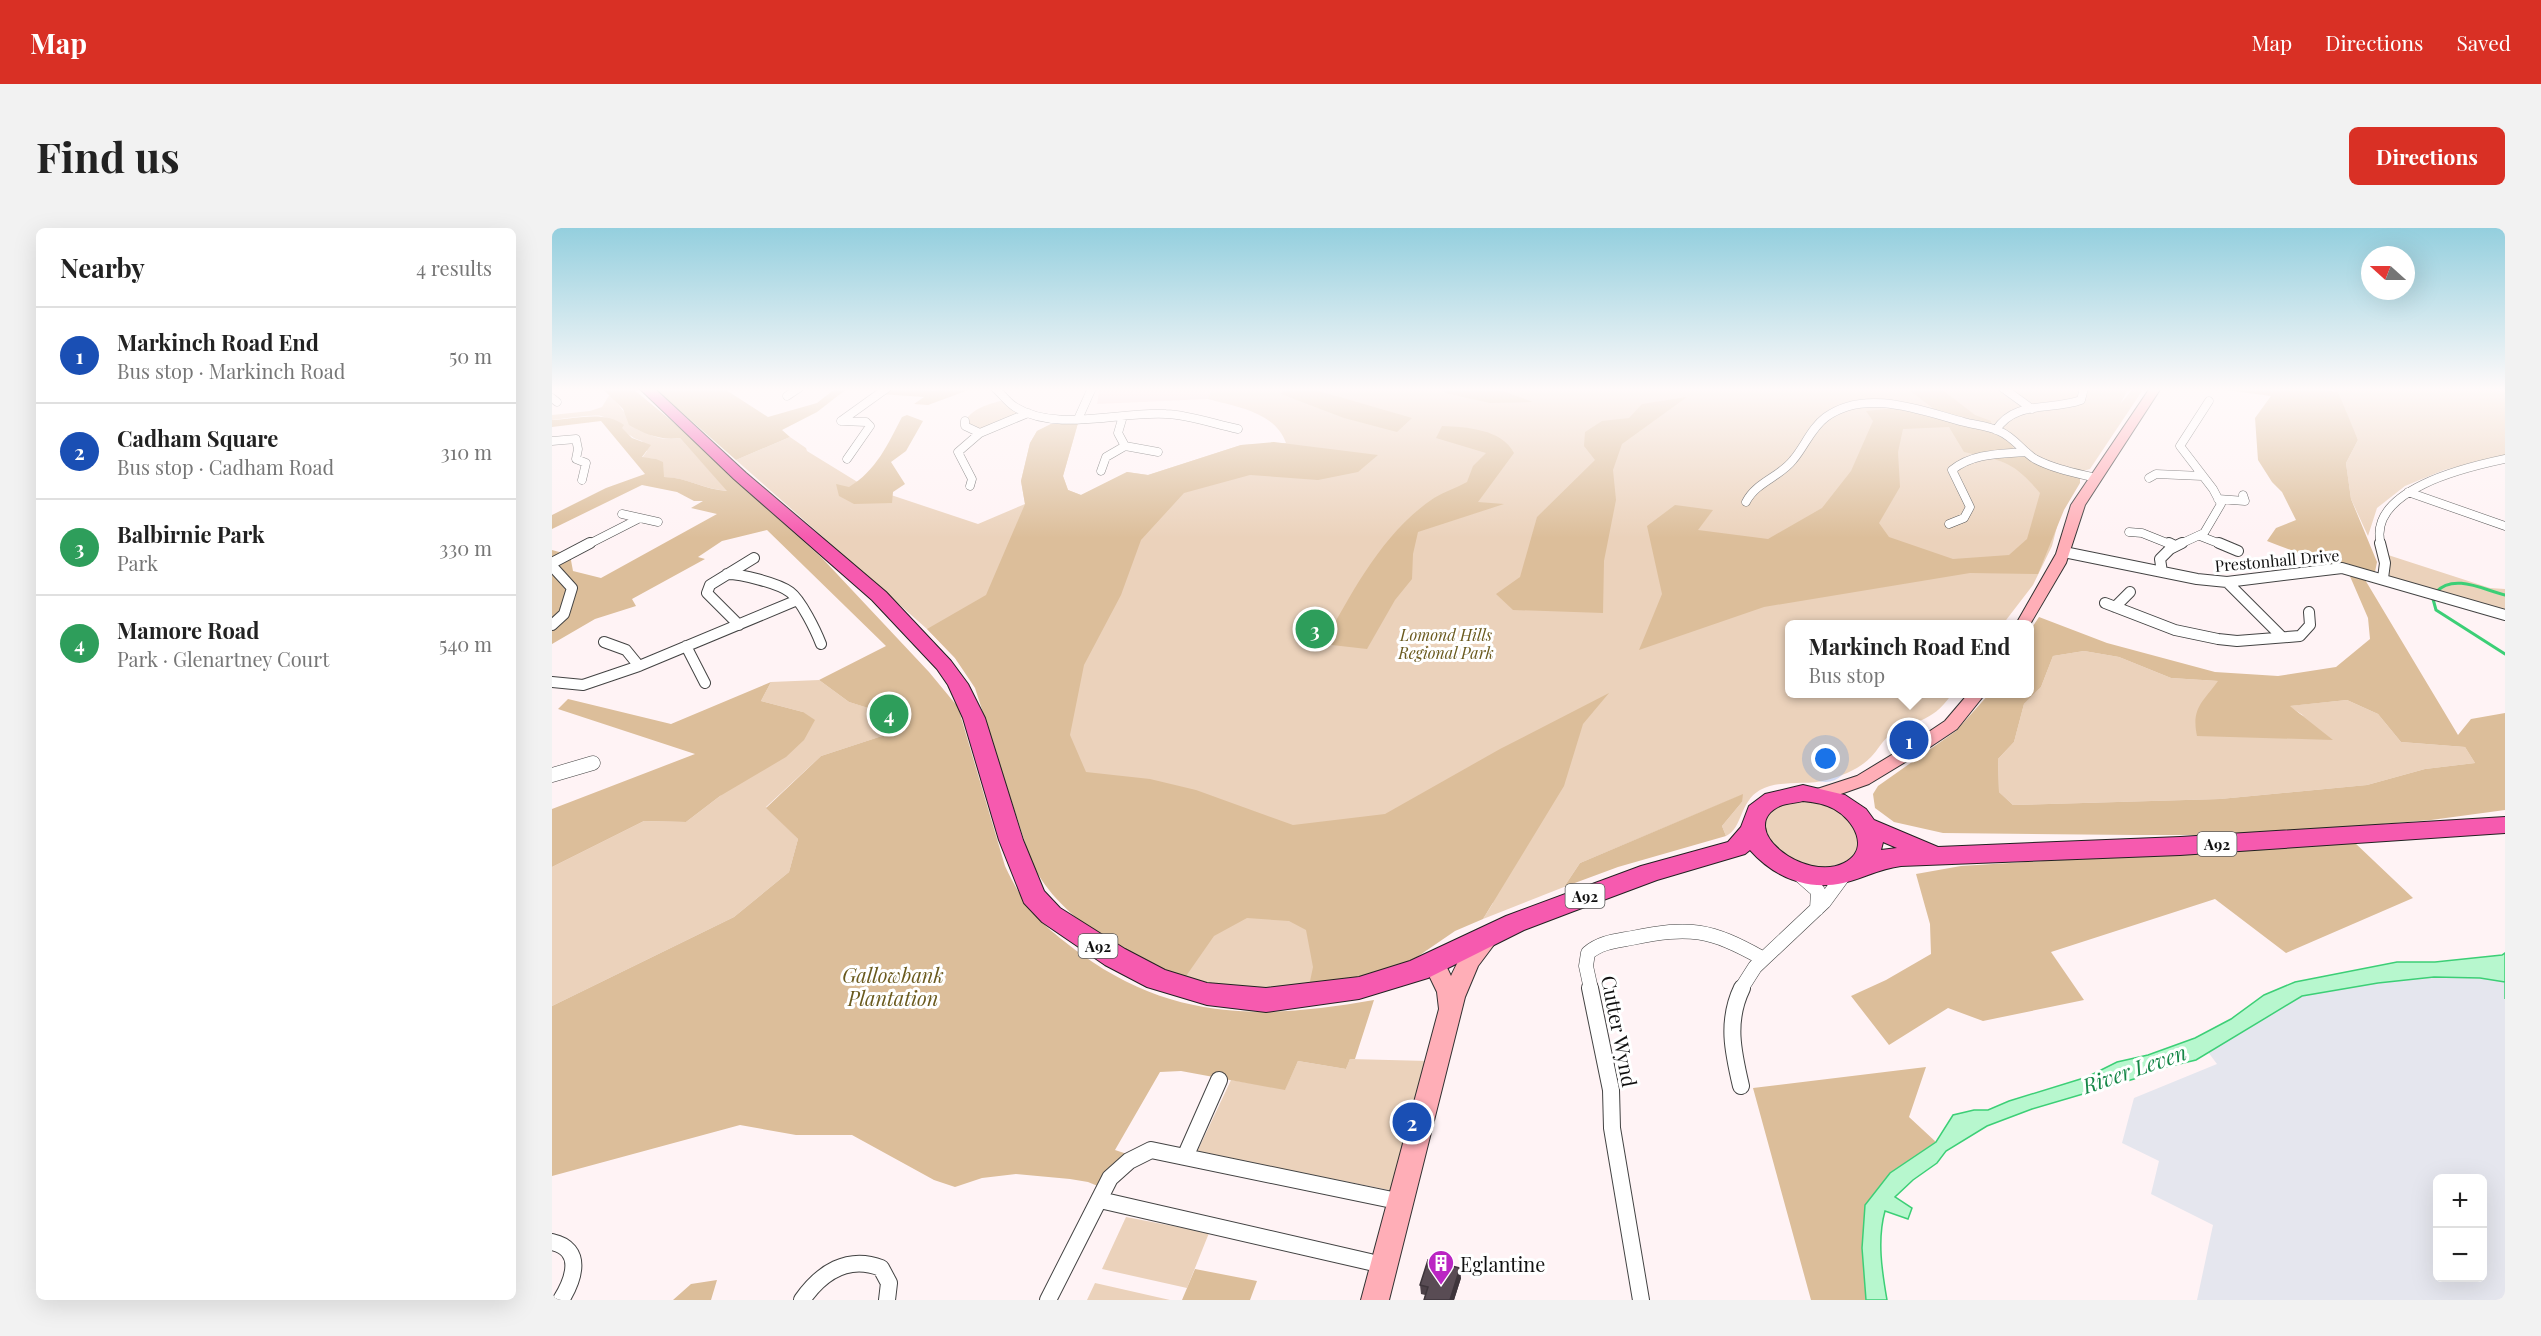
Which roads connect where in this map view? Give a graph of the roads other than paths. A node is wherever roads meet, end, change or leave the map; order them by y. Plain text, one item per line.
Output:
1 (700, 438) edge
2 (862, 438) edge
3 (974, 438) edge
4 (1121, 438) edge
5 (1808, 438) edge
6 (2014, 438) edge
7 (2122, 438) edge
8 (2185, 438) edge
9 (552, 441) edge
10 (1125, 446) junction
11 (1158, 452) dead end
12 (2026, 452) junction
13 (848, 459) dead end
14 (2505, 459) edge
15 (1101, 471) dead end
16 (2202, 476) junction
17 (2096, 478) junction
18 (2149, 478) dead end
19 (582, 480) dead end
20 (970, 486) dead end
21 (2408, 492) junction
22 (2243, 495) dead end
23 (2218, 499) junction
24 (1746, 502) dead end
25 (622, 514) dead end
26 (640, 518) junction
27 (658, 522) dead end
28 (1949, 524) dead end
29 (2505, 526) edge
30 (2129, 532) dead end
31 (2200, 536) junction
32 (2175, 546) junction
33 (2238, 551) dead end
34 (2064, 552) junction
35 (754, 558) dead end
36 (552, 565) edge
37 (2162, 572) junction
38 (727, 574) junction
39 (2383, 578) junction
40 (2227, 582) junction
41 (2130, 592) dead end
42 (795, 601) junction
43 (2309, 612) dead end
44 (2505, 615) edge
45 (2026, 620) edge
46 (552, 625) edge
47 (739, 625) junction
48 (2282, 637) junction
49 (604, 642) dead end
50 (821, 644) dead end
51 (686, 646) junction
52 (639, 666) junction
53 (552, 682) edge
54 (705, 683) dead end
55 (1973, 698) edge
56 (593, 763) dead end
57 (552, 775) edge
58 (1863, 780) junction
59 (1821, 795) junction
60 (1861, 820) junction
61 (2494, 825) edge
62 (1753, 829) junction
63 (1952, 856) junction
64 (1681, 864) junction
65 (1788, 869) junction
66 (1850, 871) junction
67 (1817, 909) junction
68 (1492, 935) junction
69 (1762, 958) junction
70 (1434, 963) junction
71 (1449, 1011) junction
72 (1220, 1080) dead end
73 (1741, 1086) dead end
74 (1185, 1157) junction
75 (1100, 1200) junction
76 (1401, 1202) junction
77 (552, 1242) edge
78 (1370, 1262) dead end
79 (561, 1300) edge
80 (802, 1300) edge
81 (887, 1300) edge
82 (1048, 1300) edge
83 (1375, 1300) edge
84 (1641, 1300) edge

1 - 70 highway, A92
2 - 13 street
3 - 20 street
4 - 10 street
5 - 24 street
6 - 12 street
7 - 17 main road
8 - 16 street
9 - 19 street
10 - 11 street
10 - 15 street
12 - 17 street
12 - 28 street
14 - 21 street
16 - 18 street
16 - 23 street
17 - 34 main road
21 - 29 street
21 - 39 street
22 - 23 street
23 - 31 street
25 - 26 street
26 - 27 street
26 - 36 street
30 - 32 street
31 - 32 street
31 - 33 street
32 - 37 street
34 - 37 street, Prestonhall Drive
34 - 45 main road
35 - 38 street
36 - 46 street
37 - 40 street, Prestonhall Drive
38 - 42 street
38 - 47 street
39 - 40 street, Prestonhall Drive
39 - 44 street, Prestonhall Drive
40 - 48 street
41 - 48 street
42 - 47 street
42 - 50 street
43 - 48 street
47 - 51 street
49 - 52 street
51 - 52 street
51 - 54 street
52 - 53 street
55 - 58 main road
56 - 57 street
58 - 59 main road
58 - 60 main road
59 - 60 highway, A92
59 - 62 highway, A92
60 - 63 highway, A92
60 - 66 highway
61 - 63 highway, A92
62 - 64 highway, A92
62 - 65 highway
63 - 66 highway, A92
64 - 65 highway, A92
64 - 68 highway, A92
65 - 66 highway, A92
65 - 67 street
66 - 67 street
67 - 69 street
68 - 70 highway, A92
68 - 71 main road
69 - 73 street
69 - 84 street, Cutter Wynd
70 - 71 main road
71 - 76 main road
72 - 74 street
74 - 75 street
74 - 76 street
75 - 78 street
75 - 82 street
76 - 83 main road
77 - 79 street
80 - 81 street

